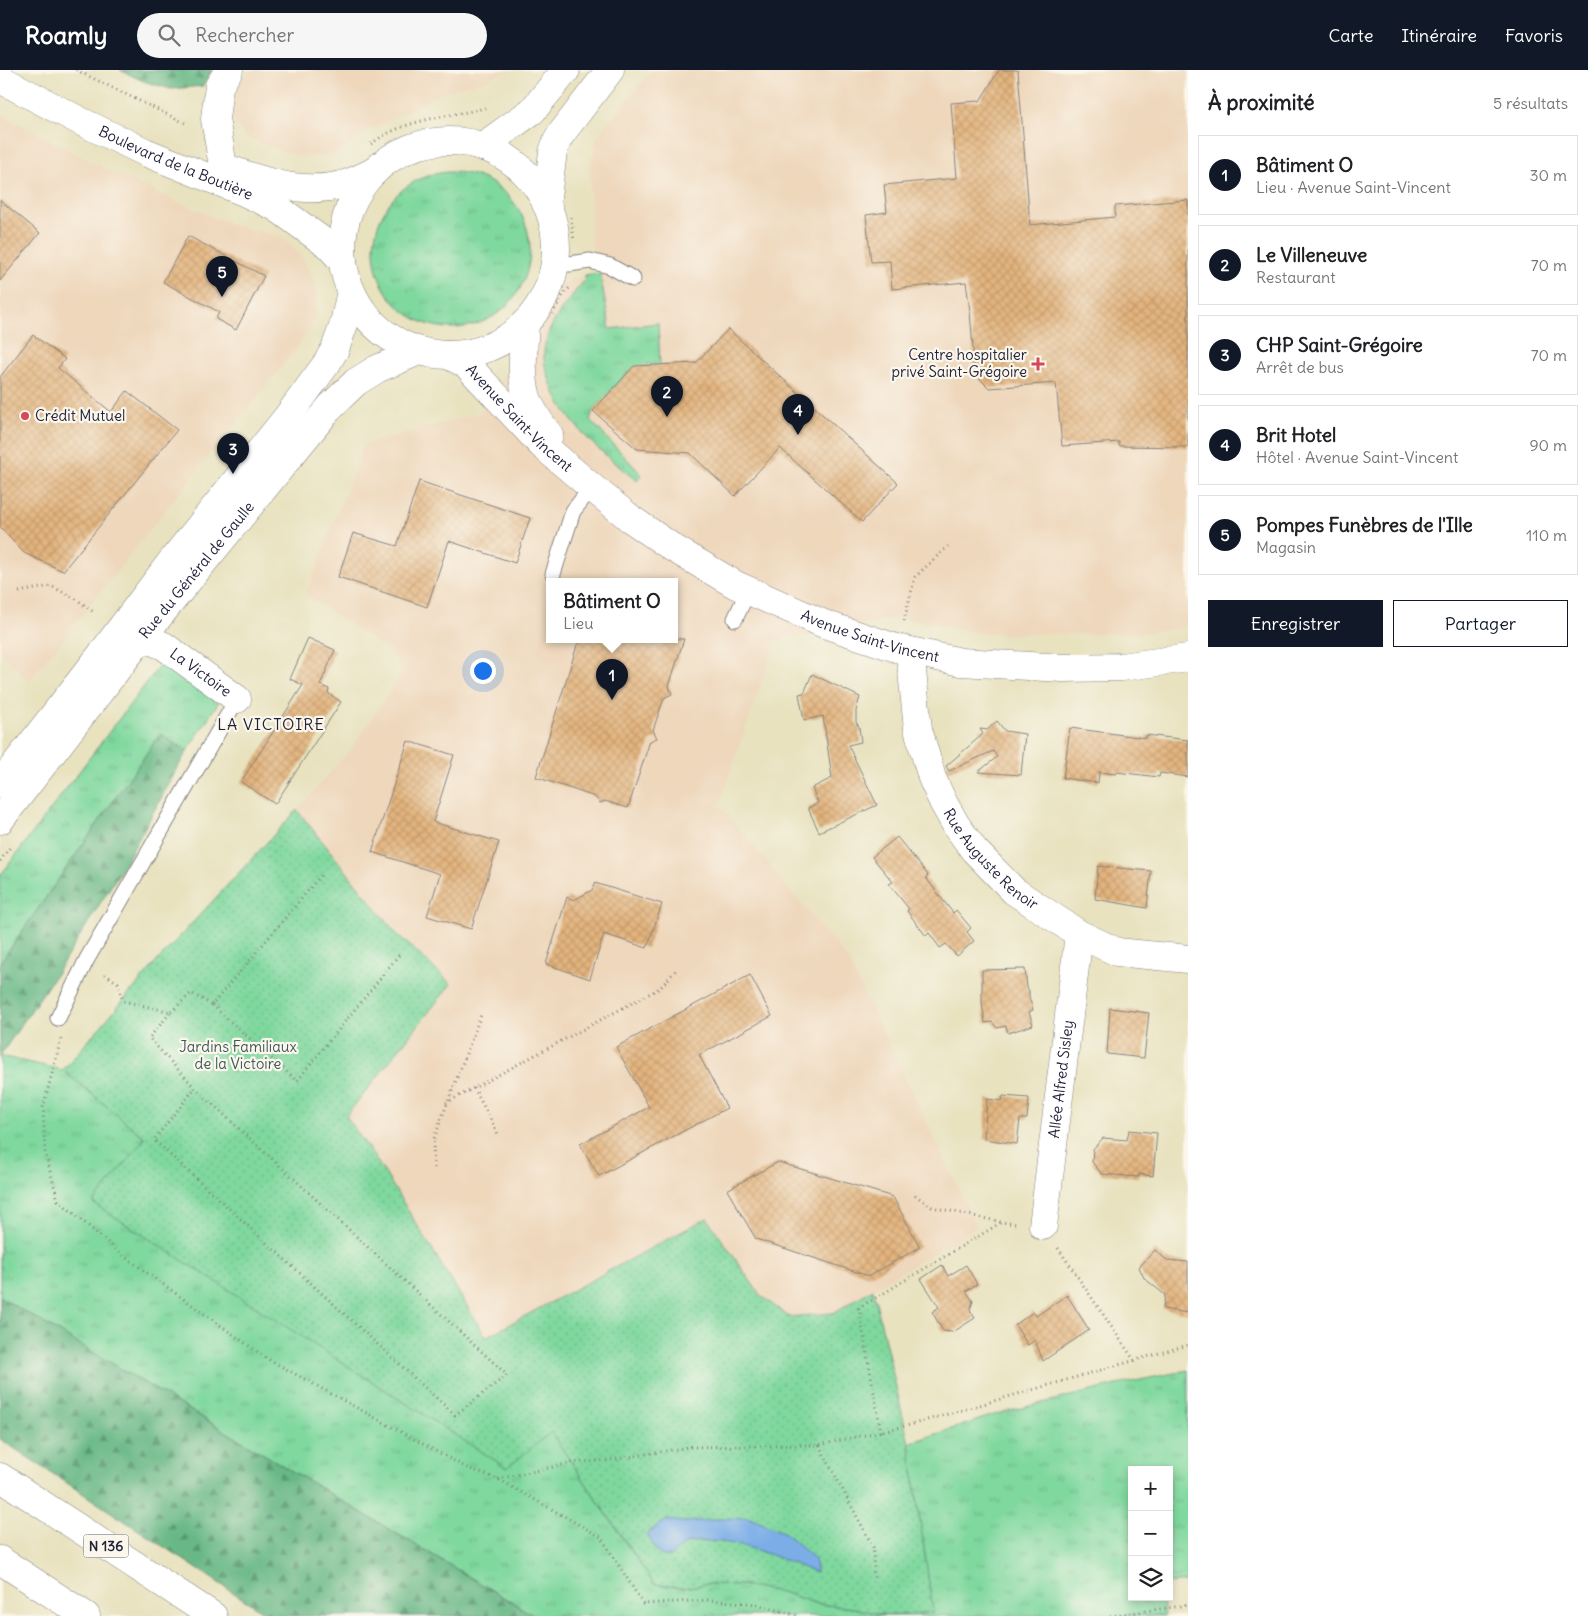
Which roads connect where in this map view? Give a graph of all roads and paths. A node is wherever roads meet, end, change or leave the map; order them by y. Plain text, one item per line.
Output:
1 (19, 70) edge
2 (229, 70) edge
3 (566, 70) edge
4 (610, 70) edge
5 (0, 79) edge
6 (488, 107) dead end
7 (482, 146) junction
8 (370, 160) junction
9 (223, 166) junction
10 (559, 209) junction
11 (342, 261) junction
12 (565, 264) junction
13 (633, 279) dead end
14 (351, 291) junction
15 (537, 322) junction
16 (419, 351) junction
17 (448, 355) junction
18 (590, 486) junction
19 (948, 546) dead end
20 (553, 574) dead end
21 (748, 591) junction
22 (19, 592) dead end
23 (95, 613) dead end
24 (735, 619) dead end
25 (153, 641) junction
26 (903, 650) junction
27 (1188, 658) edge
28 (237, 698) joint
29 (0, 784) edge
30 (0, 820) edge
31 (323, 873) dead end
32 (1080, 934) junction
33 (399, 955) dead end
34 (87, 959) junction
35 (1188, 959) edge
36 (677, 970) dead end
37 (212, 1005) junction
38 (171, 1012) junction
39 (482, 1012) dead end
40 (58, 1018) joint
41 (196, 1088) junction
42 (474, 1088) junction
43 (446, 1103) junction
44 (498, 1134) dead end
45 (434, 1168) dead end
46 (915, 1195) dead end
47 (1002, 1222) junction
48 (1043, 1226) junction
49 (1188, 1345) edge
50 (1134, 1360) junction
51 (881, 1432) junction
52 (819, 1445) junction
53 (0, 1477) edge
54 (498, 1479) junction
55 (0, 1560) edge
56 (874, 1579) dead end
57 (1188, 1605) edge
58 (86, 1616) edge
59 (213, 1616) edge
60 (798, 1616) edge
61 (1110, 1616) edge

1 - 9 main road, Boulevard de la Boutière
2 - 9 main road
3 - 7 main road
4 - 10 main road
5 - 11 main road, Boulevard de la Boutière
6 - 8 path
7 - 8 main road
7 - 10 main road
8 - 9 main road, Boulevard de la Boutière
8 - 11 main road
10 - 12 path
10 - 12 main road
11 - 14 main road
12 - 13 lane
12 - 15 main road
12 - 15 path
14 - 16 main road
14 - 29 main road, Rue du Général de Gaulle
15 - 17 main road
15 - 18 main road, Avenue Saint-Vincent
16 - 17 main road
16 - 25 main road, Rue du Général de Gaulle
17 - 18 main road, Avenue Saint-Vincent
18 - 20 lane
18 - 21 main road, Avenue Saint-Vincent
19 - 26 path
21 - 24 lane
21 - 26 main road, Avenue Saint-Vincent
22 - 23 path
25 - 28 main road, La Victoire
25 - 30 main road, Rue du Général de Gaulle
26 - 27 main road, Avenue Saint-Vincent
26 - 32 main road, Rue Auguste Renoir
28 - 34 lane
31 - 37 path
32 - 35 main road, Rue Auguste Renoir
32 - 48 main road, Allée Alfred Sisley
33 - 37 path
34 - 38 path
34 - 40 lane
36 - 42 path
37 - 38 path
38 - 41 path
39 - 43 path
40 - 54 path
41 - 41 path
42 - 43 path
42 - 44 path
43 - 45 path
46 - 47 path
47 - 48 path
47 - 51 path
48 - 50 path
49 - 50 path
50 - 51 path
51 - 52 path
52 - 54 path
52 - 56 path
53 - 59 main road, N 136
54 - 60 path
55 - 58 main road
57 - 61 path

